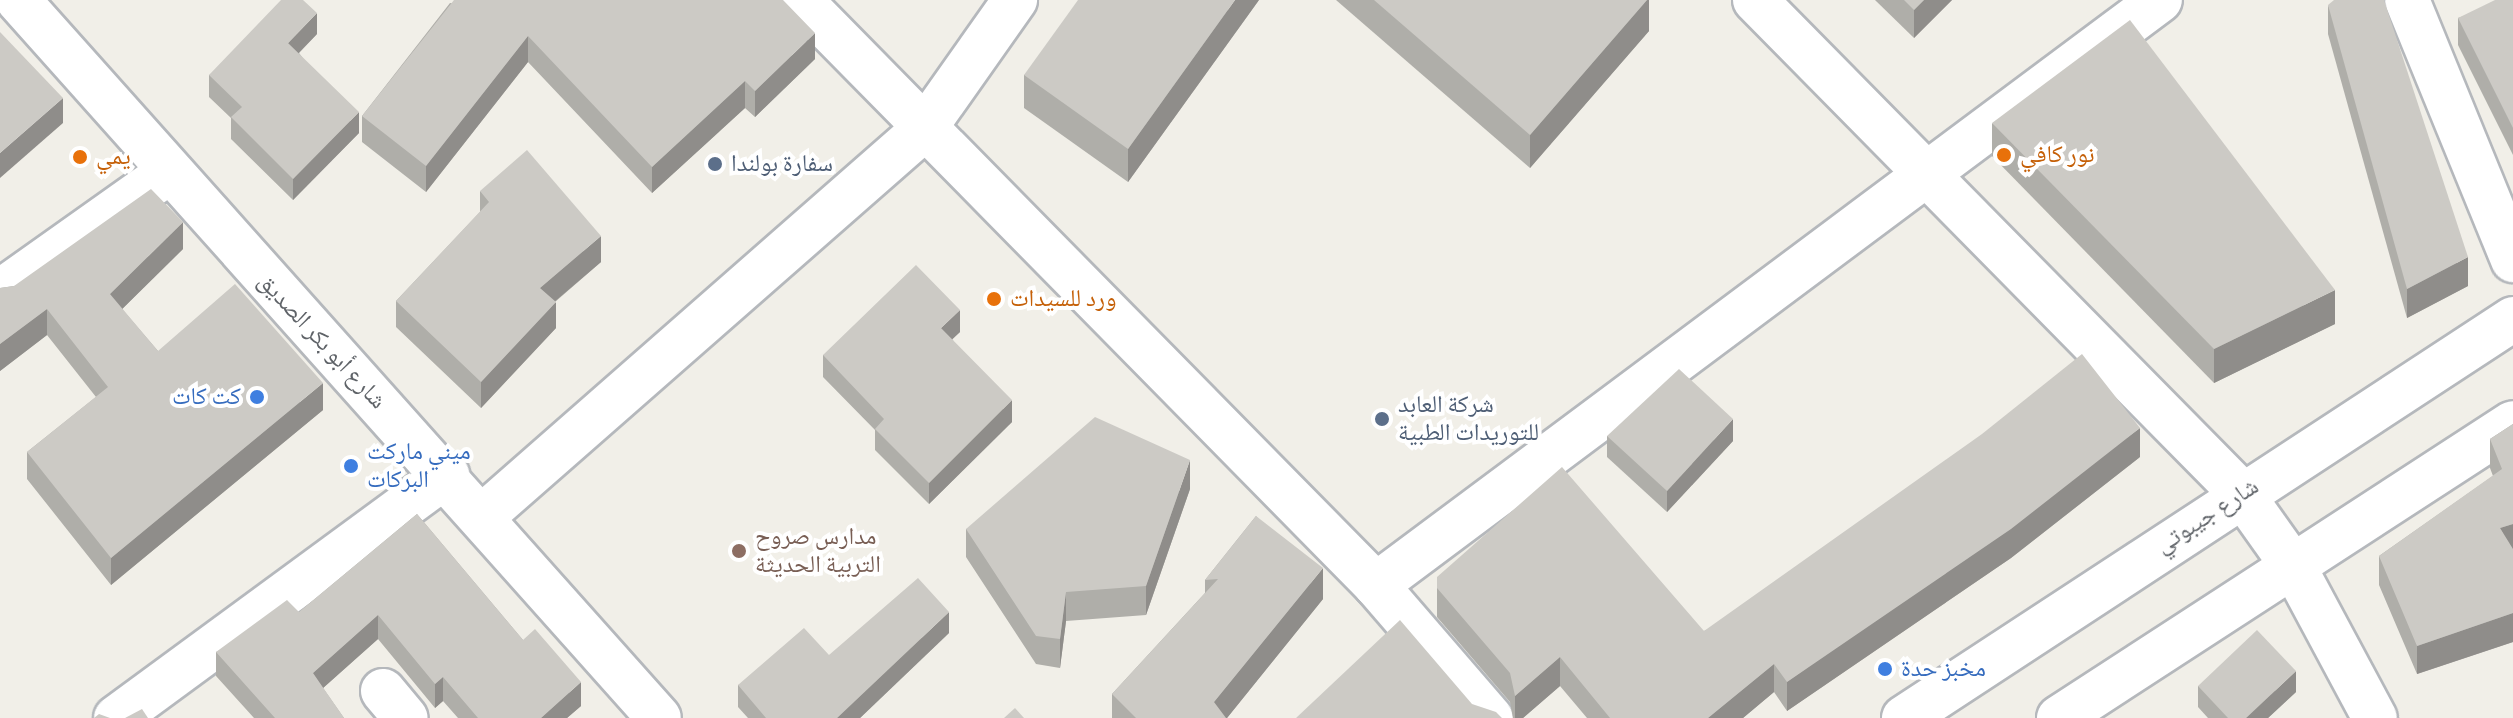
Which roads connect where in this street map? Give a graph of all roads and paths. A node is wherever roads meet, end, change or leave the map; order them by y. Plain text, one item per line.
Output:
1 (18, 0) edge
2 (800, 0) edge
3 (1015, 0) edge
4 (1755, 0) edge
5 (2160, 0) edge
6 (2407, 0) edge
7 (924, 129) junction
8 (1923, 170) junction
9 (166, 174) junction
10 (2513, 260) edge
11 (0, 292) edge
12 (2513, 319) edge
13 (2513, 423) edge
14 (447, 475) junction
15 (2241, 493) junction
16 (484, 515) junction
17 (2295, 569) junction
18 (1376, 585) junction
19 (116, 718) edge
20 (659, 718) edge
21 (1491, 718) edge
22 (1904, 718) edge
23 (2059, 718) edge
24 (2375, 718) edge

1 - 9 street, شارع أبو بكر الصديق
2 - 7 street
3 - 7 street
4 - 8 street
5 - 8 street
6 - 10 street
7 - 16 street
7 - 18 street
8 - 15 street
8 - 18 street
9 - 11 street
9 - 14 street, شارع أبو بكر الصديق
12 - 15 street, شارع جيبوتي
13 - 17 street
14 - 16 street, شارع أبو بكر الصديق
14 - 19 street
15 - 17 street
15 - 22 street, شارع جيبوتي
16 - 20 street, شارع أبو بكر الصديق
17 - 23 street
17 - 24 street
18 - 21 street

